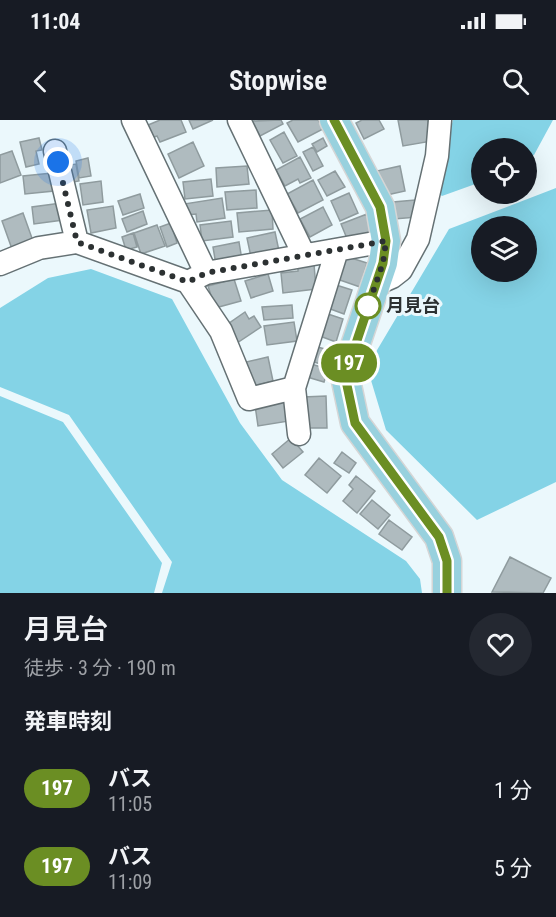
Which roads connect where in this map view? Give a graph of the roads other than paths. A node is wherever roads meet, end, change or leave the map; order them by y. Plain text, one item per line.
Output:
1 (133, 120) edge
2 (239, 120) edge
3 (334, 120) edge
4 (441, 120) edge
5 (55, 151) dead end
6 (386, 241) junction
7 (77, 242) junction
8 (337, 250) junction
9 (304, 255) junction
10 (1, 260) edge
11 (197, 278) junction
12 (376, 284) junction
13 (294, 388) junction
14 (299, 434) dead end
15 (447, 593) edge

1 - 11 street
2 - 9 street
3 - 6 main road
4 - 12 street
5 - 7 street
6 - 8 street
6 - 12 main road
7 - 10 street
7 - 11 street
8 - 9 street
8 - 13 street
9 - 11 street
11 - 13 street
12 - 15 main road
13 - 14 street

